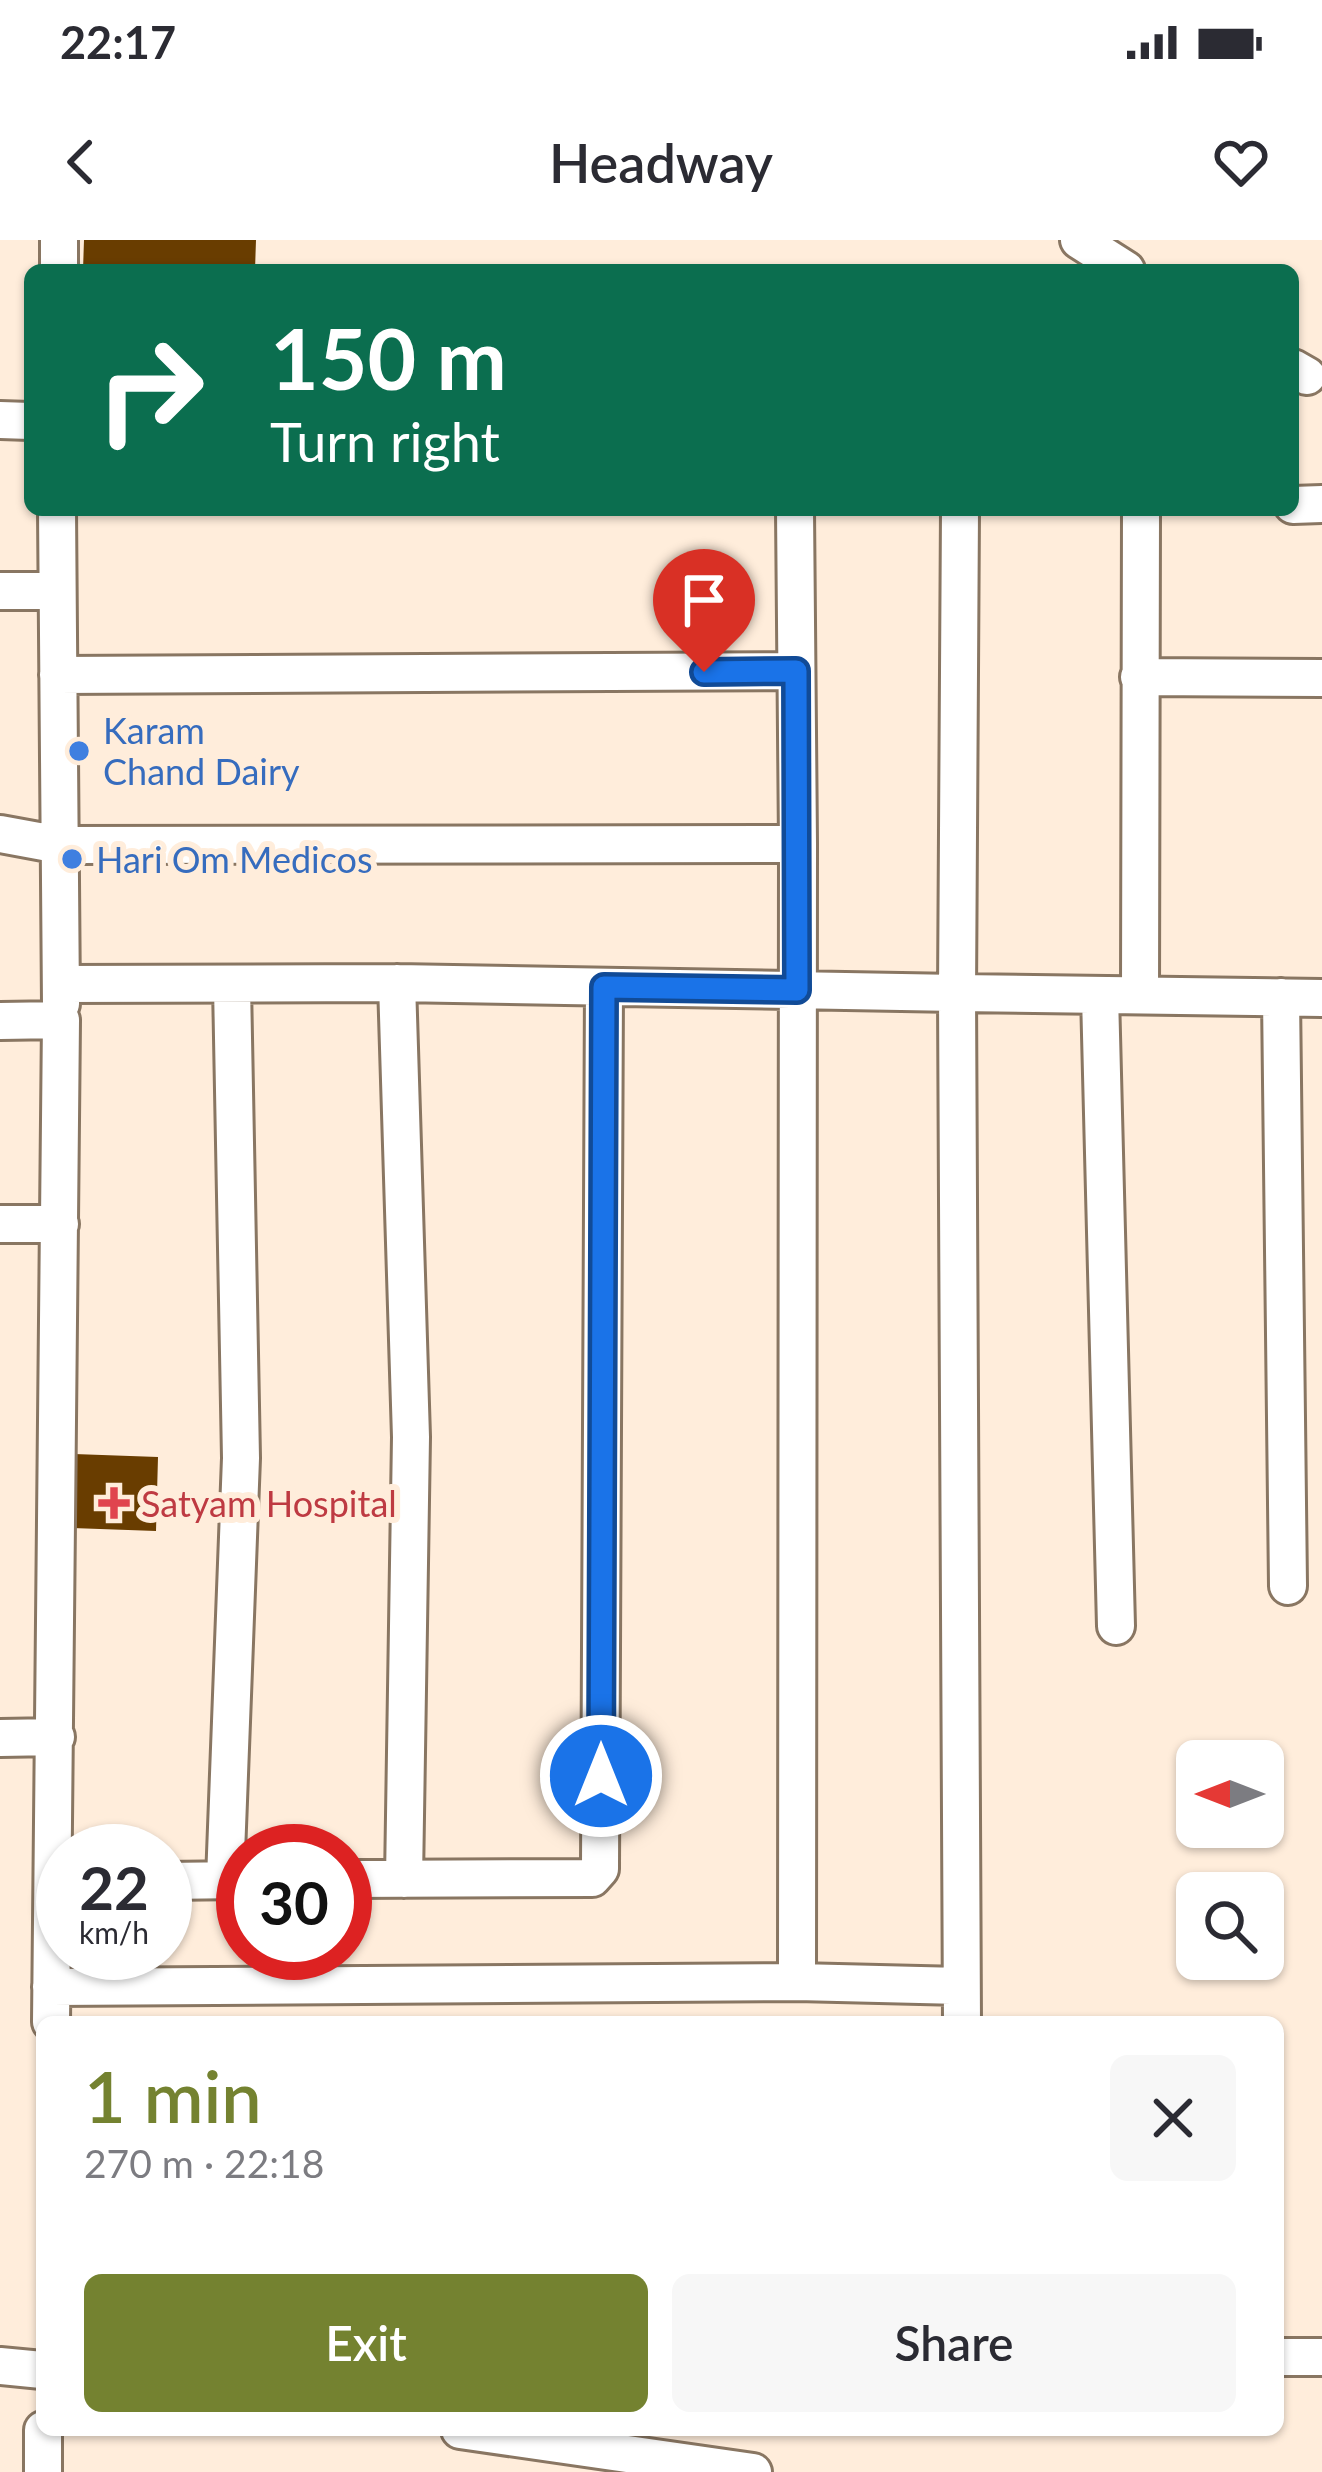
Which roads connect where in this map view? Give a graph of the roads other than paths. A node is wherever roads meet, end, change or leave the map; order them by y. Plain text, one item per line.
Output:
1 (1079, 240) edge
2 (1117, 264) edge
3 (57, 516) edge
4 (795, 516) edge
5 (960, 516) edge
6 (1141, 516) edge
7 (0, 591) edge
8 (57, 591) junction
9 (796, 671) junction
10 (58, 675) junction
11 (1139, 677) junction
12 (1322, 678) edge
13 (0, 834) edge
14 (798, 844) junction
15 (60, 845) junction
16 (397, 982) junction
17 (232, 985) junction
18 (604, 987) junction
19 (797, 990) junction
20 (957, 993) junction
21 (1100, 995) junction
22 (1140, 995) junction
23 (1281, 998) junction
24 (1322, 998) edge
25 (61, 1002) junction
26 (0, 1021) edge
27 (0, 1224) edge
28 (60, 1224) junction
29 (1288, 1586) dead end
30 (1117, 1626) dead end
31 (0, 1738) edge
32 (56, 1738) junction
33 (57, 1824) edge
34 (235, 1824) edge
35 (372, 1879) edge
36 (404, 1879) junction
37 (797, 1982) junction
38 (962, 2004) edge
39 (51, 2005) edge
40 (1322, 2356) edge
41 (1284, 2357) edge
42 (0, 2366) edge
43 (36, 2369) edge
44 (43, 2436) edge
45 (502, 2436) edge
46 (43, 2472) edge
47 (753, 2472) edge

1 - 2 street
3 - 8 street
4 - 9 street
5 - 20 street
6 - 11 street
7 - 8 street
8 - 10 street
9 - 10 street
9 - 14 street
10 - 15 street
11 - 12 street
11 - 22 street
13 - 15 street
14 - 15 street
14 - 19 street
15 - 25 street
16 - 17 street
16 - 18 street
16 - 36 street
17 - 25 street
17 - 34 street
18 - 19 street
18 - 36 street
19 - 20 street
19 - 37 street
20 - 21 street
20 - 38 street
21 - 22 street
21 - 30 street
22 - 23 street
23 - 24 street
23 - 29 street
25 - 26 street
25 - 28 street
27 - 28 street
28 - 32 street
31 - 32 street
32 - 33 street
35 - 36 street
37 - 38 street
37 - 39 street
40 - 41 street
42 - 43 street
44 - 46 street
45 - 47 street

